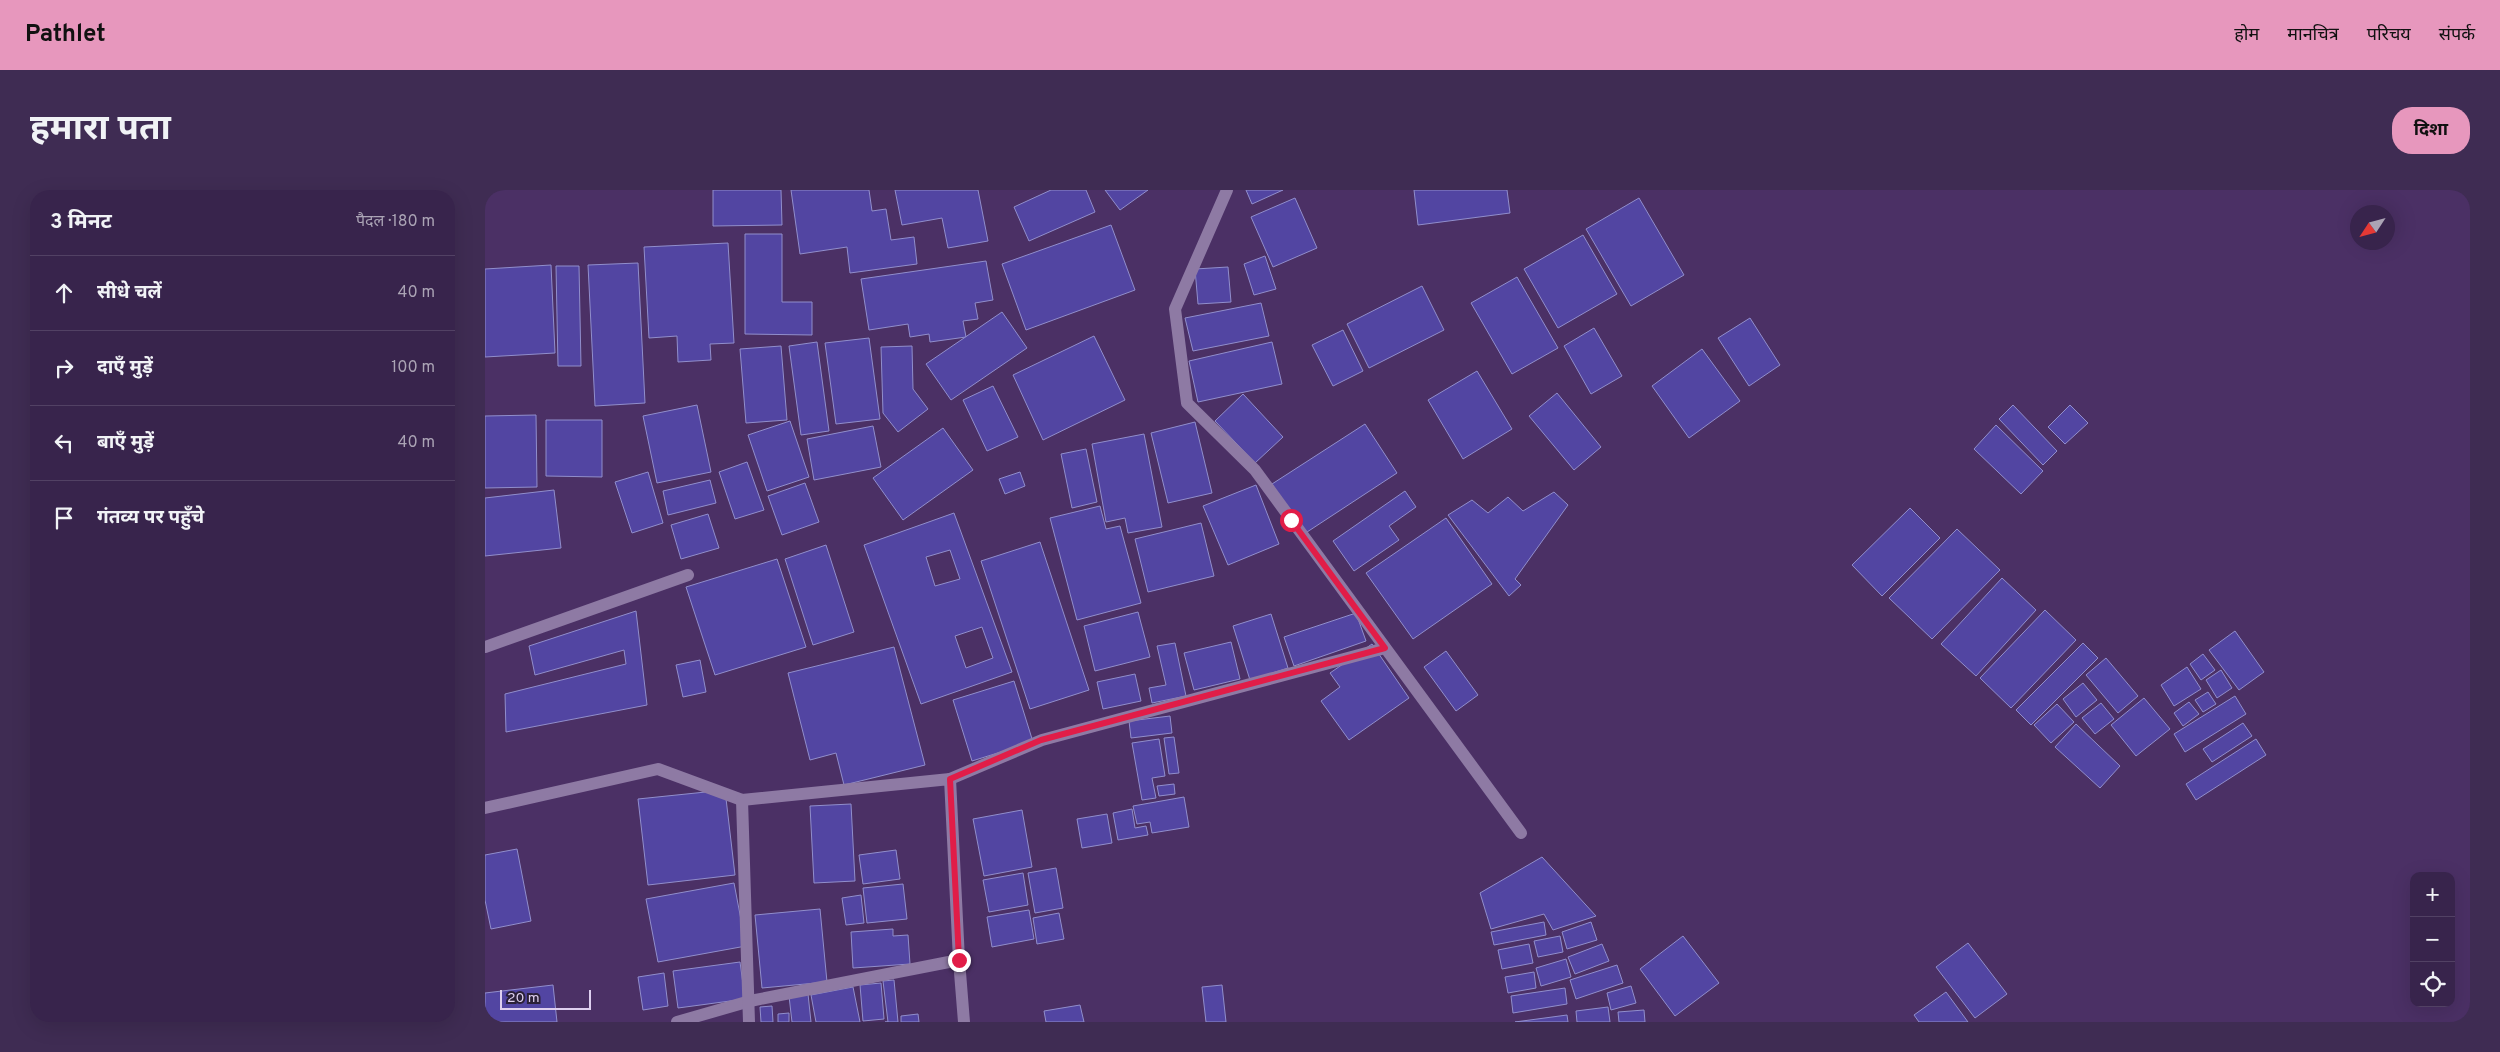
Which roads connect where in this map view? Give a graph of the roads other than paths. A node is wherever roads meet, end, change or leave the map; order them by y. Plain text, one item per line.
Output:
1 (1227, 190) edge
2 (688, 575) dead end
3 (485, 647) edge
4 (1385, 648) junction
5 (950, 779) junction
6 (742, 800) junction
7 (485, 808) edge
8 (1521, 834) dead end
9 (959, 960) junction
10 (750, 1001) junction
11 (677, 1022) edge
12 (749, 1022) edge
13 (965, 1022) edge

1 - 4 street
2 - 3 street
4 - 5 street
4 - 8 street
5 - 6 street
5 - 9 street
6 - 7 street
6 - 10 street
9 - 10 street
9 - 13 street
10 - 11 street
10 - 12 street

